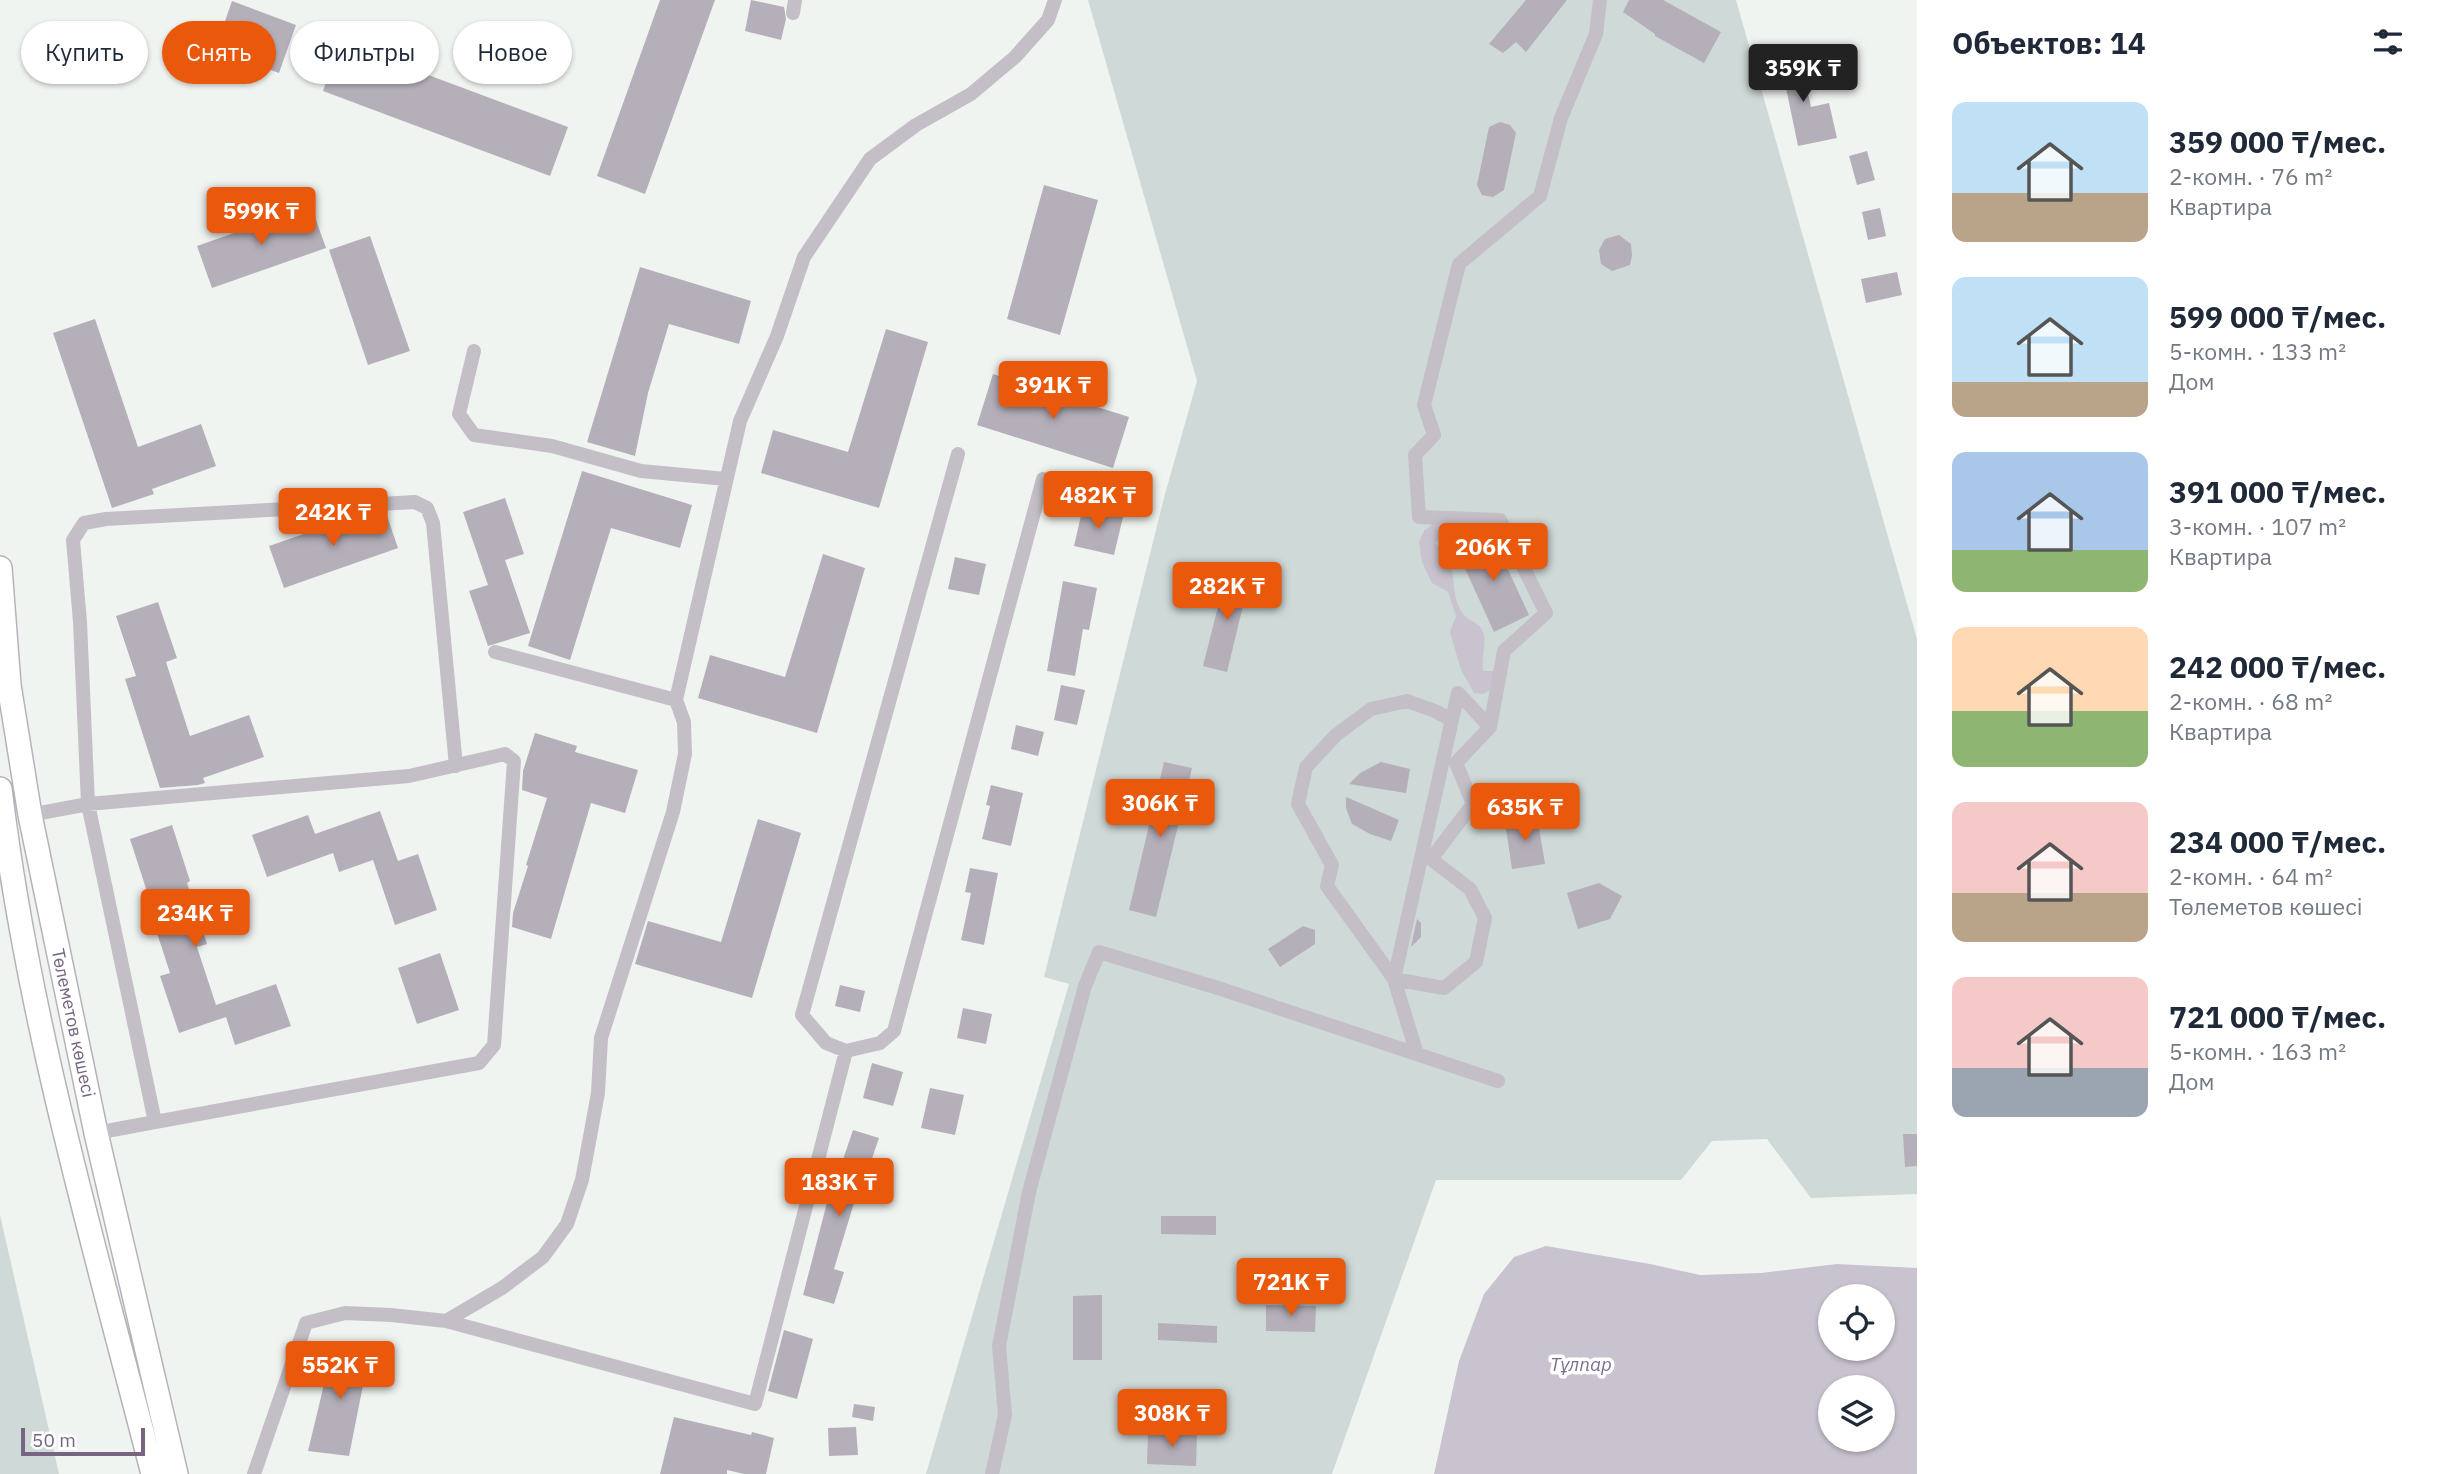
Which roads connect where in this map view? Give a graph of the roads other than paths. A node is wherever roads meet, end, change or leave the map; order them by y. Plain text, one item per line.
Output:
1 (1055, 0) edge
2 (1600, 0) edge
3 (474, 351) dead end
4 (958, 454) dead end
5 (726, 479) junction
6 (1043, 479) dead end
7 (0, 568) edge
8 (495, 652) dead end
9 (676, 701) junction
10 (1452, 720) junction
11 (1490, 727) junction
12 (456, 766) junction
13 (0, 789) edge
14 (88, 804) junction
15 (30, 815) junction
16 (1394, 979) junction
17 (846, 1051) junction
18 (1417, 1054) junction
19 (1498, 1081) dead end
20 (155, 1122) junction
21 (96, 1133) junction
22 (446, 1321) junction
23 (153, 1474) edge
24 (176, 1474) edge
25 (254, 1474) edge
26 (992, 1474) edge

1 - 5 street
2 - 11 street
3 - 5 street
4 - 17 street
5 - 9 street
6 - 17 street
7 - 15 main road, Төлеметов көшесі
8 - 9 street
9 - 22 street
10 - 11 street
10 - 16 street
10 - 16 street
11 - 16 street
12 - 14 street
12 - 14 street
12 - 20 street
13 - 23 main road, Төлеметов көшесі
14 - 15 street
14 - 20 street
15 - 21 main road, Төлеметов көшесі
16 - 18 street
17 - 22 street
18 - 19 street
18 - 26 street
20 - 21 street
21 - 24 main road, Төлеметов көшесі
22 - 25 street

